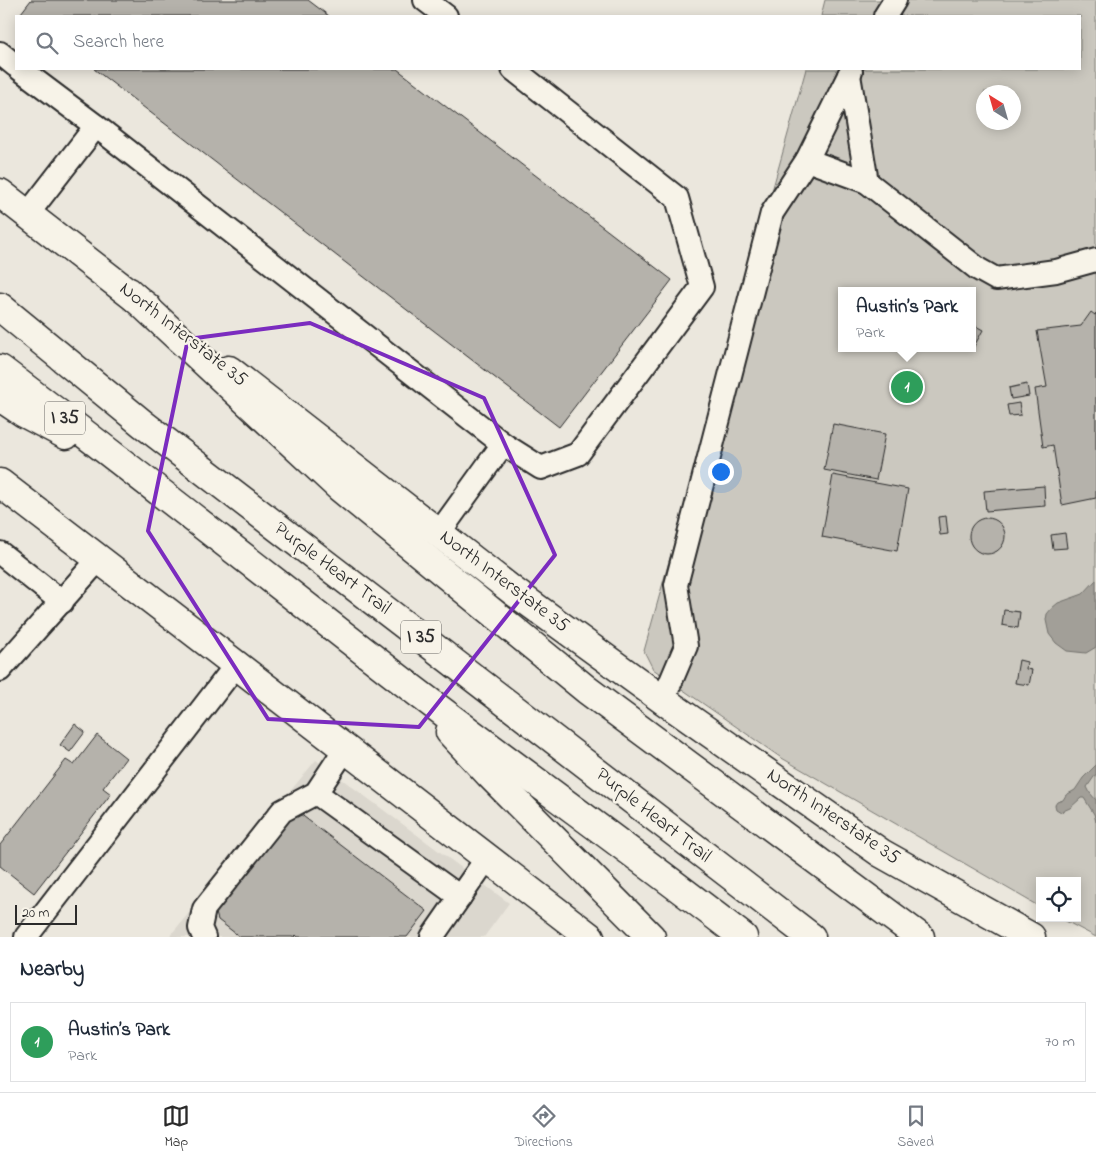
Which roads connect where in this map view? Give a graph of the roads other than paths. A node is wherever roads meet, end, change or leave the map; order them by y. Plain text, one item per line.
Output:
1 (425, 0) edge
2 (895, 0) edge
3 (445, 15) edge
4 (886, 15) edge
5 (0, 54) edge
6 (15, 65) edge
7 (21, 70) edge
8 (514, 70) edge
9 (851, 72) edge
10 (96, 126) junction
11 (807, 160) junction
12 (867, 182) junction
13 (0, 194) edge
14 (27, 215) junction
15 (1096, 260) edge
16 (129, 292) junction
17 (0, 306) edge
18 (0, 369) edge
19 (0, 397) edge
20 (503, 444) junction
21 (130, 467) junction
22 (0, 483) edge
23 (438, 533) junction
24 (0, 553) edge
25 (99, 559) junction
26 (62, 602) junction
27 (236, 665) junction
28 (0, 670) edge
29 (403, 681) junction
30 (663, 700) junction
31 (345, 749) junction
32 (316, 793) junction
33 (487, 858) junction
34 (460, 897) junction
35 (26, 937) edge
36 (204, 937) edge
37 (432, 937) edge
38 (590, 937) edge
39 (651, 937) edge
40 (743, 937) edge
41 (810, 937) edge
42 (920, 937) edge
43 (1031, 937) edge

1 - 3 lane
2 - 4 lane
5 - 6 lane
7 - 10 lane
8 - 20 lane
9 - 11 lane
9 - 12 lane
10 - 14 lane
10 - 20 lane
11 - 12 lane
11 - 30 lane
12 - 15 lane
13 - 14 main road, North Interstate 35
14 - 16 main road, North Interstate 35
16 - 23 main road, North Interstate 35
16 - 42 main road
17 - 41 main road, Purple Heart Trail / I 35
18 - 21 main road, Purple Heart Trail / I 35
19 - 21 main road
20 - 23 lane
21 - 29 main road, Purple Heart Trail / I 35
22 - 25 main road
23 - 30 main road, North Interstate 35
24 - 26 lane
25 - 26 lane
25 - 27 main road
26 - 28 lane
27 - 31 main road
27 - 35 lane
29 - 39 main road
29 - 40 main road, Purple Heart Trail / I 35
30 - 43 main road, North Interstate 35
31 - 32 lane
31 - 33 main road
32 - 34 lane
32 - 36 lane
33 - 34 lane
33 - 38 main road
34 - 37 lane

